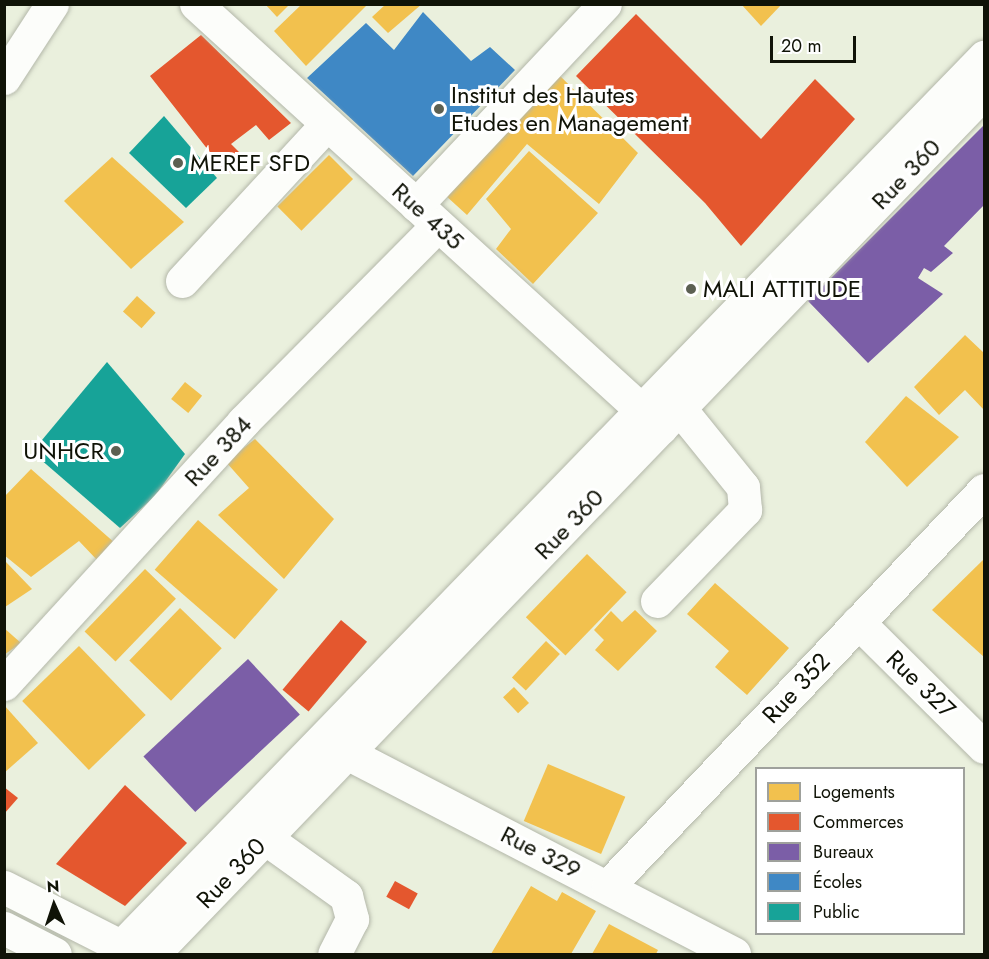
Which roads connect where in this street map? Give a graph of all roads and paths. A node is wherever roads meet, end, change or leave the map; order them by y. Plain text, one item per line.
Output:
1 (52, 4) edge
2 (196, 4) edge
3 (605, 4) edge
4 (984, 57) edge
5 (4, 78) edge
6 (984, 92) edge
7 (327, 124) junction
8 (427, 215) junction
9 (182, 281) dead end
10 (661, 415) junction
11 (984, 490) edge
12 (657, 601) dead end
13 (858, 622) junction
14 (4, 684) edge
15 (984, 747) edge
16 (347, 753) junction
17 (265, 838) junction
18 (608, 886) junction
19 (4, 887) edge
20 (4, 928) edge
21 (124, 952) edge
22 (55, 954) edge
23 (153, 954) edge
24 (334, 954) edge
25 (734, 954) edge

1 - 5 street
2 - 7 street, Rue 435
3 - 8 street, Rue 384
4 - 10 street
6 - 10 street, Rue 360
7 - 8 street, Rue 435
7 - 9 street
8 - 10 street, Rue 435
8 - 14 street, Rue 384
10 - 12 street, Rue 435
10 - 16 street, Rue 360
10 - 21 street
11 - 13 street, Rue 352
13 - 15 street, Rue 327
13 - 18 street, Rue 352
16 - 17 street, Rue 360
16 - 18 street, Rue 329
17 - 23 street, Rue 360
17 - 24 street
18 - 25 street, Rue 329
19 - 21 street
20 - 22 street

